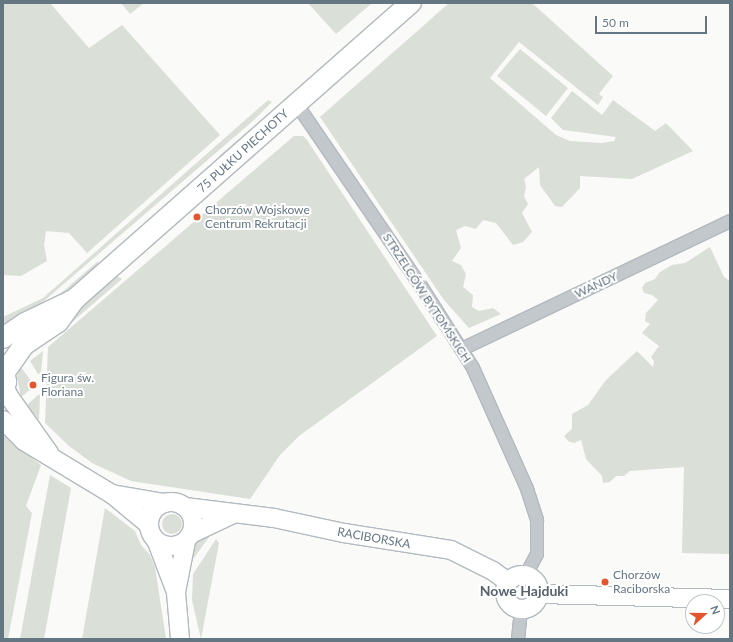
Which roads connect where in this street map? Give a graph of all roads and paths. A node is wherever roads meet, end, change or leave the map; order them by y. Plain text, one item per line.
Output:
1 (411, 3) edge
2 (296, 103) junction
3 (730, 221) edge
4 (75, 299) junction
5 (3, 338) edge
6 (462, 349) junction
7 (4, 379) edge
8 (3, 420) edge
9 (53, 458) junction
10 (112, 494) junction
11 (164, 503) junction
12 (185, 507) junction
13 (233, 514) junction
14 (148, 524) junction
15 (188, 537) junction
16 (157, 542) junction
17 (526, 575) junction
18 (508, 582) junction
19 (176, 592) junction
20 (539, 594) junction
21 (730, 598) edge
22 (521, 609) junction
23 (180, 639) edge
24 (518, 639) edge

1 - 2 main road, 75 PUŁKU PIECHOTY
2 - 4 main road, 75 PUŁKU PIECHOTY
2 - 6 street, STRZELCÓW BYTOMSKICH
3 - 6 street, WANDY
4 - 5 main road, 75 PUŁKU PIECHOTY
4 - 7 main road, 75 PUŁKU PIECHOTY
6 - 17 street, STRZELCÓW BYTOMSKICH
7 - 9 street
8 - 9 street
9 - 10 street
10 - 11 street
10 - 14 street
11 - 12 street
11 - 14 street
12 - 13 street, RACIBORSKA
12 - 15 street
13 - 15 street
13 - 18 street, RACIBORSKA
14 - 16 street
15 - 16 street
15 - 19 street
16 - 19 street
17 - 18 street
17 - 20 street
18 - 22 street
19 - 23 street
20 - 21 street
20 - 22 street
22 - 24 street

